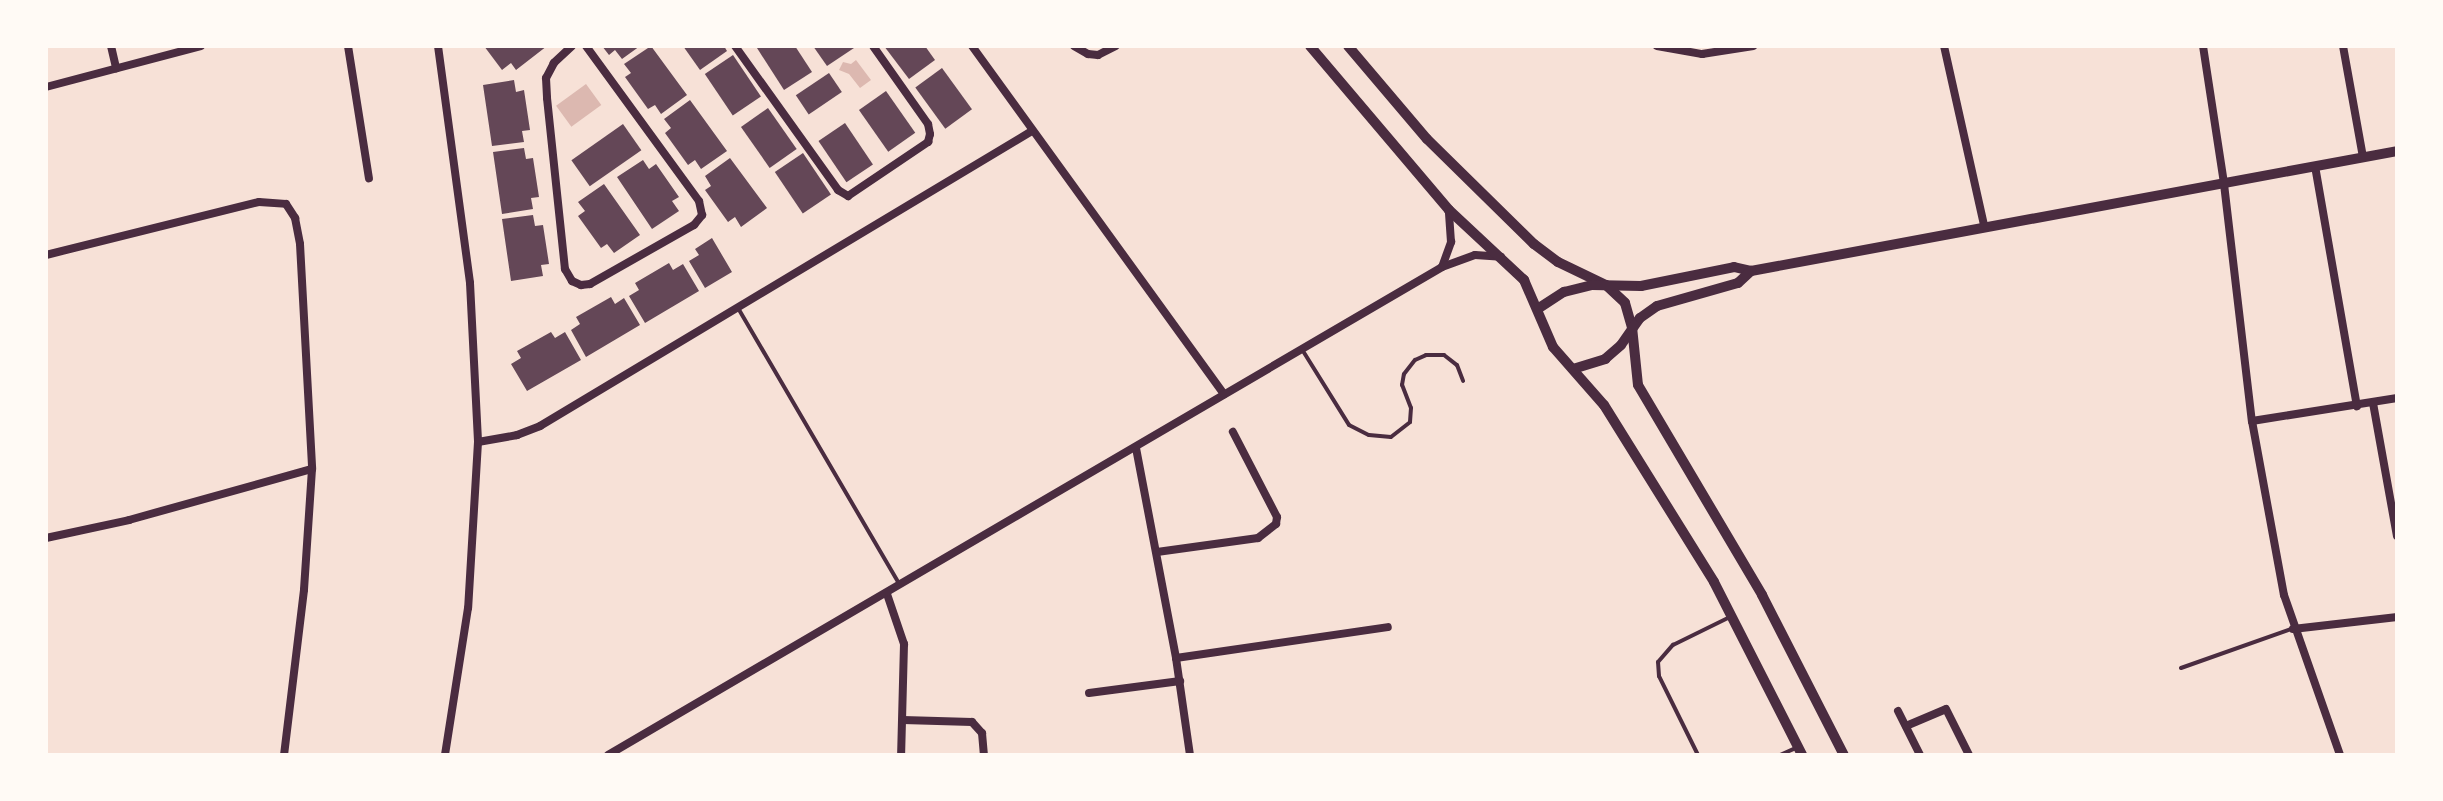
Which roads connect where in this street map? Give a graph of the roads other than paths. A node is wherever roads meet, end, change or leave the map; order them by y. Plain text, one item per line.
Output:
1 (111, 46) edge
2 (201, 46) edge
3 (348, 46) edge
4 (438, 46) edge
5 (572, 46) edge
6 (586, 46) edge
7 (735, 46) edge
8 (873, 46) edge
9 (972, 46) edge
10 (1074, 46) edge
11 (1116, 46) edge
12 (1310, 46) edge
13 (1348, 46) edge
14 (1657, 46) edge
15 (1753, 46) edge
16 (1944, 46) edge
17 (2203, 46) edge
18 (2343, 46) edge
19 (116, 68) junction
20 (46, 87) edge
21 (1032, 131) junction
22 (2397, 151) edge
23 (2363, 157) junction
24 (2315, 166) junction
25 (369, 178) dead end
26 (2224, 184) junction
27 (1449, 210) junction
28 (1984, 225) junction
29 (46, 255) edge
30 (1504, 258) junction
31 (1442, 267) junction
32 (1751, 271) junction
33 (1606, 285) junction
34 (738, 308) junction
35 (1539, 308) junction
36 (1632, 327) junction
37 (1301, 347) junction
38 (1573, 369) junction
39 (1463, 381) dead end
40 (1224, 394) junction
41 (2397, 398) edge
42 (2373, 403) junction
43 (2357, 406) junction
44 (2252, 421) junction
45 (1233, 432) dead end
46 (478, 442) junction
47 (1136, 448) junction
48 (312, 469) junction
49 (2397, 536) edge
50 (46, 538) edge
51 (1157, 552) junction
52 (900, 586) junction
53 (887, 594) junction
54 (1732, 616) junction
55 (2397, 617) edge
56 (1388, 627) dead end
57 (2293, 629) junction
58 (1176, 658) junction
59 (2181, 668) dead end
60 (1180, 681) junction
61 (1089, 693) dead end
62 (1898, 711) dead end
63 (903, 720) junction
64 (1906, 726) junction
65 (1800, 751) edge
66 (1916, 754) edge
67 (284, 755) edge
68 (445, 755) edge
69 (608, 755) edge
70 (901, 755) edge
71 (984, 755) edge
72 (1190, 755) edge
73 (1698, 755) edge
74 (1780, 755) edge
75 (1844, 755) edge
76 (1969, 755) edge
77 (2340, 755) edge

1 - 19 street
2 - 19 street
3 - 25 street
4 - 46 street
5 - 6 street
7 - 8 street
9 - 21 street
10 - 11 street
12 - 27 street
13 - 33 street
14 - 15 street
16 - 28 street
17 - 26 street
18 - 23 street
19 - 20 street
21 - 34 street
21 - 40 street
22 - 23 street
23 - 24 street
24 - 26 street
24 - 43 street
26 - 28 street
26 - 44 street
27 - 30 street
27 - 31 street
28 - 32 street
29 - 48 street
30 - 31 street
30 - 35 street
31 - 37 street
32 - 33 street
32 - 36 street
33 - 35 street
33 - 36 street
34 - 46 street
34 - 52 lane
35 - 38 street
36 - 38 street
36 - 75 street
37 - 39 lane
37 - 40 street
38 - 54 street
40 - 47 street
41 - 42 street
42 - 43 street
42 - 49 street
43 - 44 street
44 - 57 street
45 - 51 street
46 - 68 street
47 - 51 street
47 - 52 street
48 - 50 street
48 - 67 street
51 - 58 street
52 - 53 street
53 - 63 street
53 - 69 street
54 - 65 street
54 - 73 lane
55 - 57 street
56 - 58 street
57 - 59 lane
57 - 77 street
58 - 60 street
60 - 61 street
60 - 72 street
62 - 64 street
63 - 70 street
63 - 71 street
64 - 66 street
64 - 76 street
65 - 74 lane

